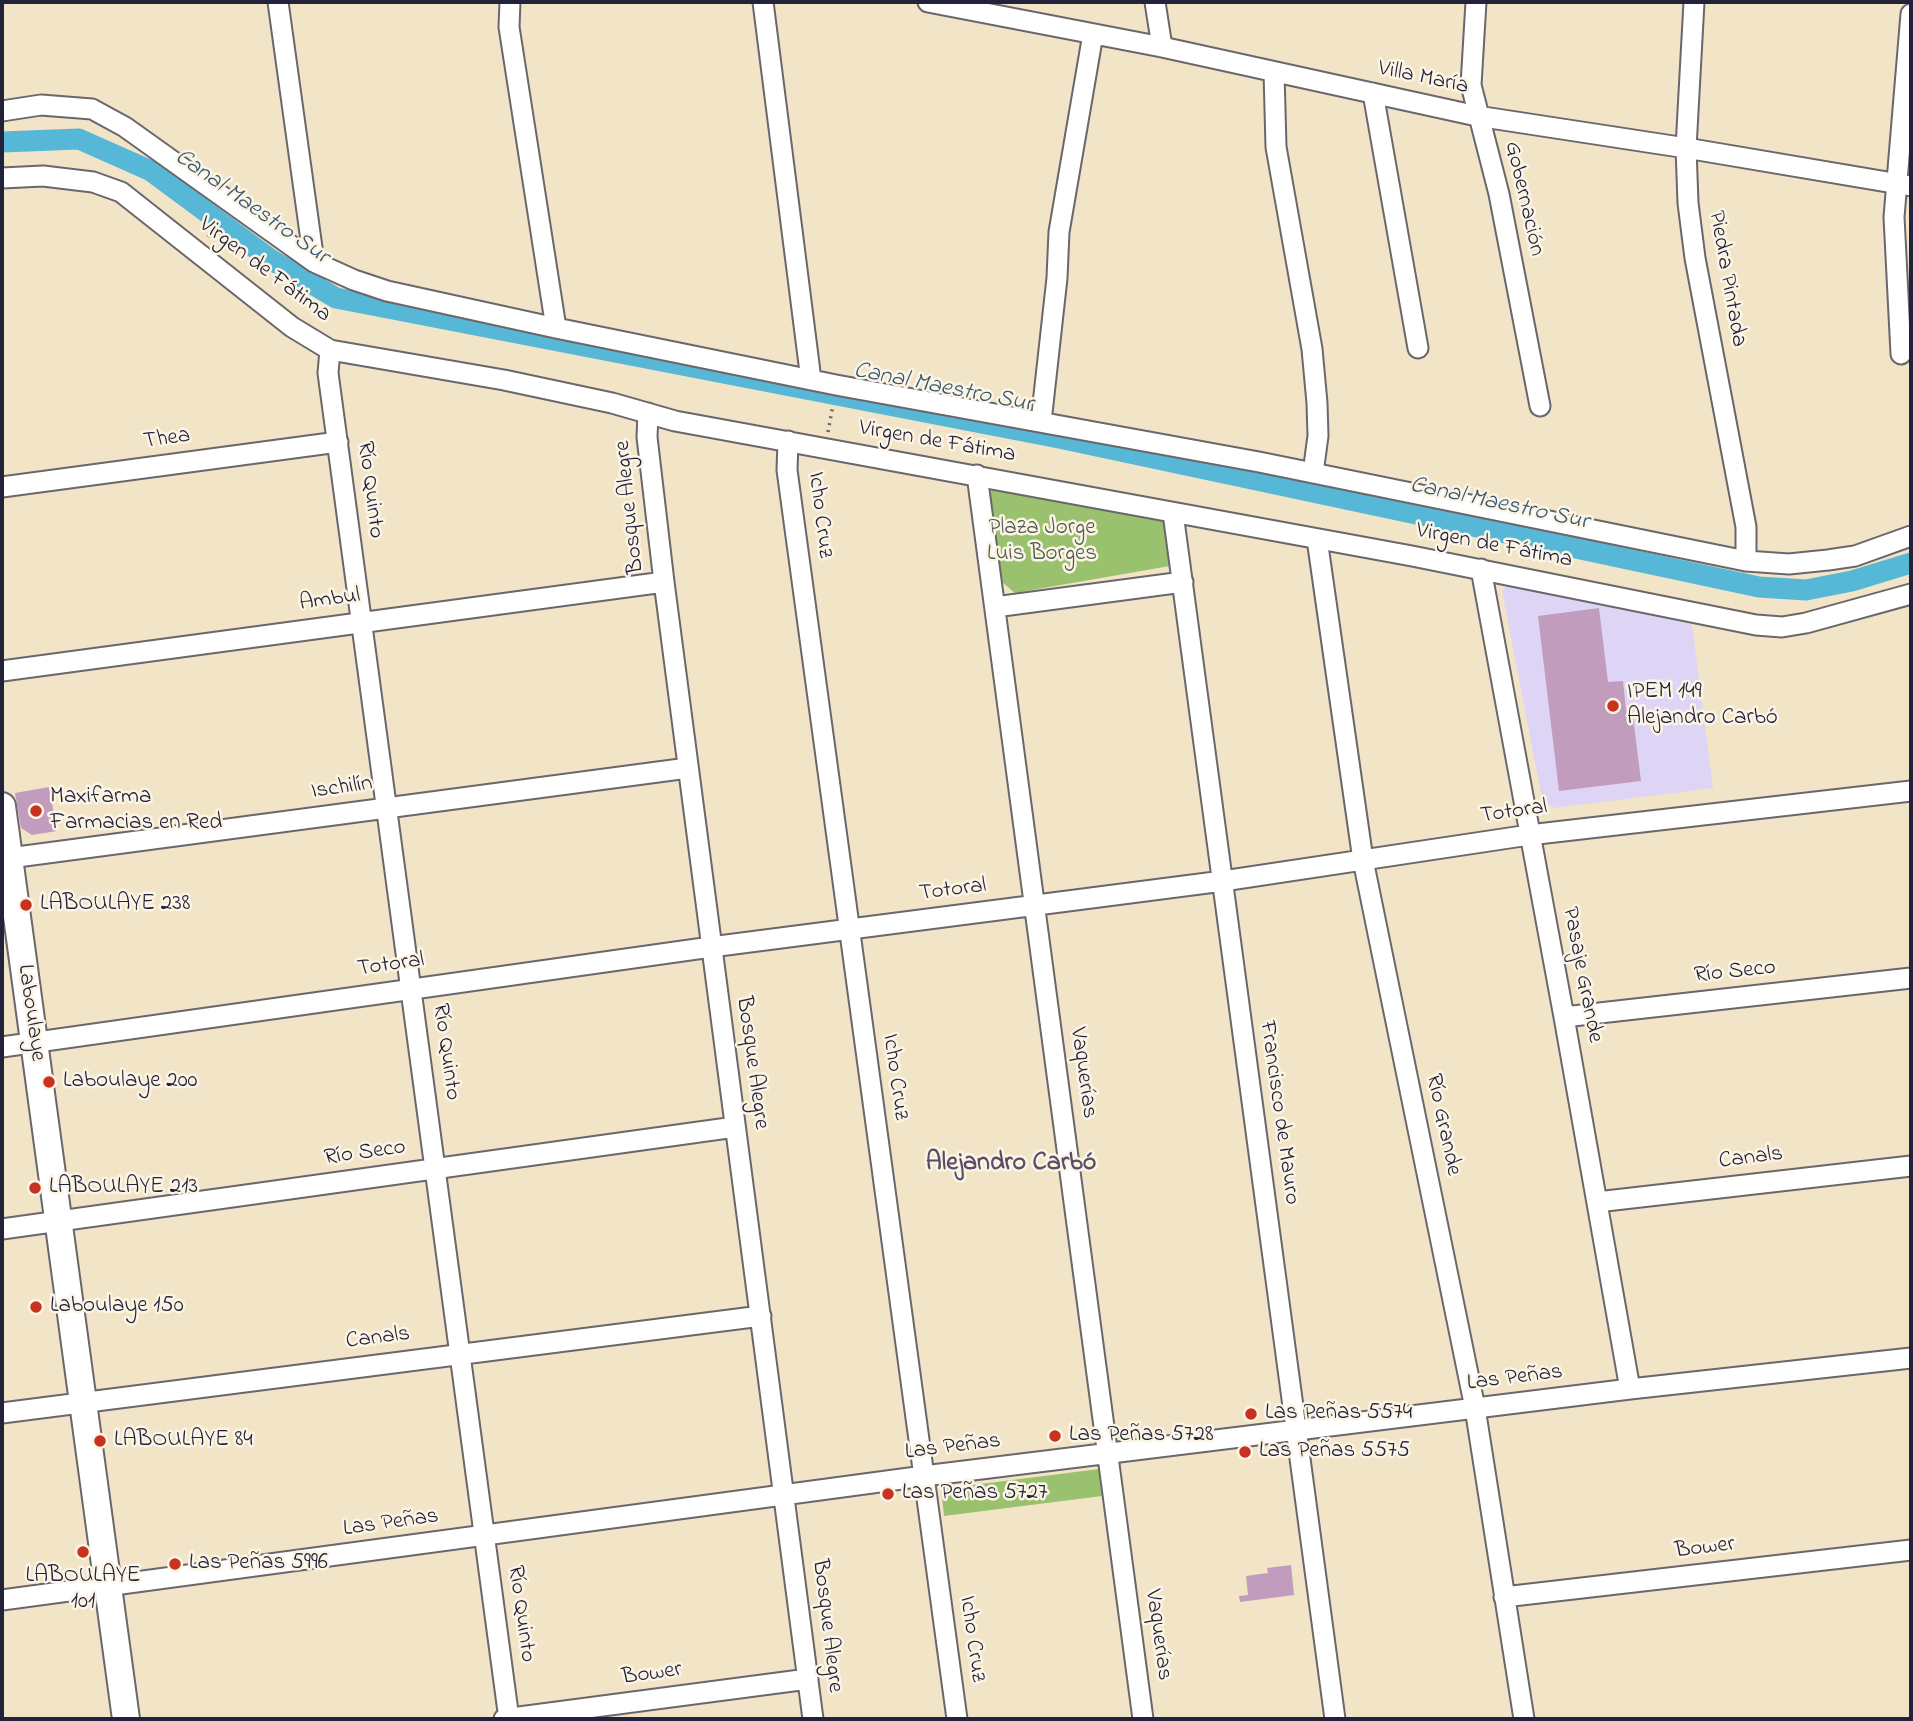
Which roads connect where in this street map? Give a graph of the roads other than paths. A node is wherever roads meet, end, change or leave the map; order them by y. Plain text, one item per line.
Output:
1 (278, 2) edge
2 (510, 2) edge
3 (763, 2) edge
4 (928, 2) edge
5 (1155, 2) edge
6 (1476, 2) edge
7 (1694, 2) edge
8 (1911, 14) edge
9 (1093, 34) junction
10 (1162, 47) junction
11 (1274, 72) junction
12 (1373, 93) junction
13 (2, 111) edge
14 (1477, 116) junction
15 (1686, 148) junction
16 (2, 178) edge
17 (1904, 185) edge
18 (314, 262) junction
19 (556, 328) junction
20 (1418, 348) dead end
21 (330, 350) junction
22 (1900, 354) dead end
23 (811, 380) junction
24 (1540, 406) dead end
25 (648, 413) junction
26 (1041, 422) junction
27 (788, 441) junction
28 (338, 442) junction
29 (1313, 473) junction
30 (976, 475) junction
31 (2, 488) edge
32 (1173, 513) junction
33 (1911, 536) edge
34 (1317, 539) junction
35 (1746, 561) junction
36 (1481, 569) junction
37 (664, 582) junction
38 (1183, 582) junction
39 (1911, 594) edge
40 (995, 607) junction
41 (361, 621) junction
42 (2, 671) edge
43 (688, 768) junction
44 (1911, 791) edge
45 (2, 806) edge
46 (387, 808) junction
47 (1529, 835) junction
48 (5, 859) edge
49 (1363, 860) junction
50 (1223, 881) junction
51 (1035, 905) junction
52 (850, 929) junction
53 (711, 947) junction
54 (1911, 978) edge
55 (411, 988) junction
56 (1564, 1017) junction
57 (34, 1042) junction
58 (2, 1047) edge
59 (735, 1127) junction
60 (1911, 1166) edge
61 (436, 1169) junction
62 (1597, 1202) junction
63 (57, 1222) junction
64 (2, 1230) edge
65 (761, 1316) junction
66 (460, 1353) junction
67 (1911, 1358) edge
68 (1630, 1389) junction
69 (81, 1402) junction
70 (1475, 1408) junction
71 (2, 1413) edge
72 (1296, 1430) junction
73 (1108, 1454) junction
74 (924, 1476) junction
75 (784, 1496) junction
76 (485, 1536) junction
77 (1911, 1550) edge
78 (107, 1586) junction
79 (1504, 1597) junction
80 (2, 1600) edge
81 (808, 1679) junction
82 (125, 1719) edge
83 (504, 1719) edge
84 (509, 1719) edge
85 (813, 1719) edge
86 (957, 1719) edge
87 (1143, 1719) edge
88 (1335, 1719) edge
89 (1524, 1719) edge

1 - 18 street
2 - 19 street
3 - 23 street
4 - 9 street, Villa María
5 - 10 street
6 - 14 street, Gobernación
7 - 15 street, Piedra Pintada
8 - 17 street
9 - 10 street, Villa María
9 - 26 street
10 - 11 street, Villa María
11 - 12 street, Villa María
11 - 29 street
12 - 14 street, Villa María
12 - 20 street
13 - 18 street, Virgen de Fátima
14 - 15 street, Villa María
14 - 24 street, Gobernación
15 - 17 street, Villa María
15 - 35 street, Piedra Pintada
16 - 21 street, Virgen de Fátima
17 - 22 street
18 - 19 street, Virgen de Fátima
19 - 23 street, Virgen de Fátima
21 - 25 street, Virgen de Fátima
21 - 28 street, Río Quinto
23 - 26 street, Virgen de Fátima
25 - 27 street, Virgen de Fátima
25 - 37 street, Bosque Alegre
26 - 29 street, Virgen de Fátima
27 - 30 street, Virgen de Fátima
27 - 52 street, Icho Cruz
28 - 31 street, Thea
28 - 41 street, Río Quinto
29 - 35 street, Virgen de Fátima
30 - 32 street, Virgen de Fátima
30 - 40 street, Vaquerías
32 - 34 street, Virgen de Fátima
32 - 38 street, Francisco de Mauro
33 - 35 street, Virgen de Fátima
34 - 36 street, Virgen de Fátima
34 - 49 street, Río Grande
36 - 39 street, Virgen de Fátima
36 - 47 street, Pasaje Grande
37 - 41 street, Ambul
37 - 43 street, Bosque Alegre
38 - 40 street
38 - 50 street, Francisco de Mauro
40 - 51 street, Vaquerías
41 - 42 street, Ambul
41 - 46 street, Río Quinto
43 - 46 street, Ischilín
43 - 53 street, Bosque Alegre
44 - 47 street, Totoral
45 - 48 main road, Laboulaye
46 - 48 street, Ischilín
46 - 55 street, Río Quinto
47 - 49 street, Totoral
47 - 56 street, Pasaje Grande
48 - 57 main road, Laboulaye
49 - 50 street, Totoral
49 - 70 street, Río Grande
50 - 51 street, Totoral
50 - 72 street, Francisco de Mauro
51 - 52 street, Totoral
51 - 73 street, Vaquerías
52 - 53 street, Totoral
52 - 74 street, Icho Cruz
53 - 55 street, Totoral
53 - 59 street, Bosque Alegre
54 - 56 street, Río Seco
55 - 57 street, Totoral
55 - 61 street, Río Quinto
56 - 62 street, Pasaje Grande
57 - 58 street, Totoral
57 - 63 main road, Laboulaye
59 - 61 street, Río Seco
59 - 65 street, Bosque Alegre
60 - 62 street, Canals
61 - 63 street, Río Seco
61 - 66 street, Río Quinto
62 - 68 street, Pasaje Grande
63 - 64 street, Río Seco
63 - 69 main road, Laboulaye
65 - 66 street, Canals
65 - 75 street, Bosque Alegre
66 - 69 street, Canals
66 - 76 street, Río Quinto
67 - 68 street, Las Peñas
68 - 70 street, Las Peñas
69 - 71 street, Canals
69 - 78 main road, Laboulaye
70 - 72 street, Las Peñas
70 - 79 street, Río Grande
72 - 73 street, Las Peñas
72 - 88 street, Francisco de Mauro
73 - 74 street, Las Peñas
73 - 87 street, Vaquerías
74 - 75 street, Las Peñas
74 - 86 street, Icho Cruz
75 - 76 street, Las Peñas
75 - 81 street, Bosque Alegre
76 - 78 street, Las Peñas
76 - 84 street, Río Quinto
77 - 79 street, Bower
78 - 80 street, Las Peñas
78 - 82 main road, Laboulaye
79 - 89 street, Río Grande
81 - 84 street, Bower
81 - 85 street, Bosque Alegre
83 - 84 street, Bower

